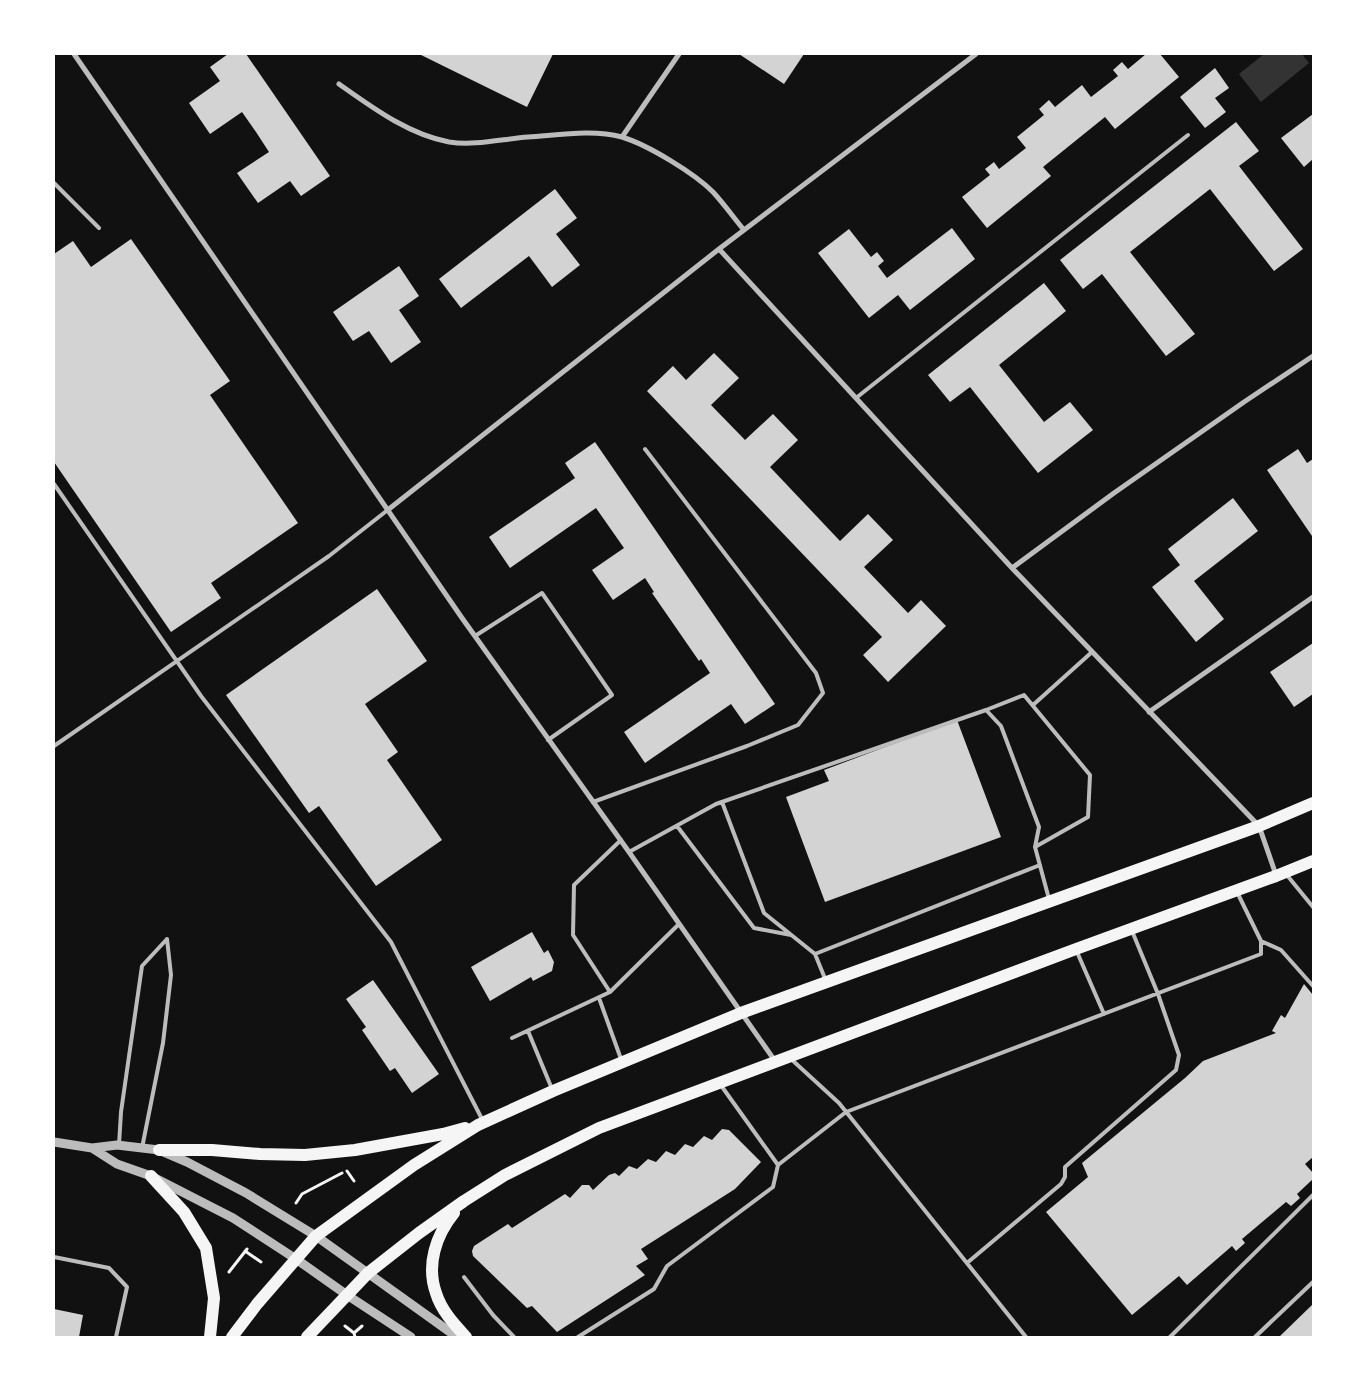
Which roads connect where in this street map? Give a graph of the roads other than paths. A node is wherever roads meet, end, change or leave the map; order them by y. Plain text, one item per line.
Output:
1 (74, 54) edge
2 (679, 54) edge
3 (976, 54) edge
4 (339, 84) dead end
5 (1188, 135) dead end
6 (622, 137) junction
7 (54, 183) edge
8 (99, 228) dead end
9 (744, 230) junction
10 (719, 249) junction
11 (1313, 356) edge
12 (856, 398) junction
13 (645, 449) dead end
14 (54, 484) edge
15 (389, 509) junction
16 (1012, 568) junction
17 (1313, 597) edge
18 (475, 636) junction
19 (1092, 652) junction
20 (177, 661) junction
21 (1033, 705) junction
22 (986, 710) junction
23 (1149, 712) junction
24 (548, 740) junction
25 (54, 746) edge
26 (593, 802) junction
27 (722, 802) junction
28 (1313, 803) edge
29 (677, 826) junction
30 (1259, 826) junction
31 (621, 840) junction
32 (1035, 847) junction
33 (629, 852) junction
34 (1313, 860) edge
35 (1040, 865) junction
36 (1281, 874) junction
37 (1236, 890) junction
38 (1049, 902) junction
39 (1313, 906) edge
40 (679, 924) junction
41 (1131, 929) junction
42 (793, 936) junction
43 (1261, 941) junction
44 (1076, 948) junction
45 (815, 954) junction
46 (826, 982) junction
47 (1313, 986) edge
48 (610, 992) junction
49 (1158, 994) junction
50 (599, 998) junction
51 (741, 1012) junction
52 (1104, 1014) junction
53 (528, 1031) junction
54 (512, 1038) dead end
55 (788, 1056) junction
56 (622, 1062) junction
57 (775, 1062) junction
58 (718, 1082) junction
59 (553, 1091) junction
60 (846, 1112) junction
61 (481, 1124) junction
62 (54, 1142) edge
63 (119, 1145) junction
64 (92, 1148) junction
65 (142, 1148) junction
66 (159, 1150) junction
67 (778, 1165) junction
68 (151, 1176) junction
69 (1313, 1195) edge
70 (464, 1201) junction
71 (316, 1236) junction
72 (54, 1257) edge
73 (296, 1259) junction
74 (967, 1263) junction
75 (368, 1273) junction
76 (464, 1277) dead end
77 (1313, 1282) edge
78 (347, 1295) junction
79 (116, 1337) edge
80 (210, 1337) edge
81 (232, 1337) edge
82 (307, 1337) edge
83 (411, 1337) edge
84 (457, 1337) edge
85 (466, 1337) edge
86 (514, 1337) edge
87 (578, 1337) edge
88 (1026, 1337) edge
89 (1170, 1337) edge
90 (1255, 1337) edge

1 - 15 street
2 - 6 street
3 - 9 street
4 - 6 street
5 - 12 lane
6 - 9 street
7 - 8 lane
9 - 10 street
10 - 12 street
10 - 15 street
11 - 16 street
12 - 16 street
13 - 26 lane
14 - 20 lane
15 - 18 street
15 - 20 lane
16 - 19 street
17 - 23 street
18 - 24 street
18 - 24 lane
19 - 21 lane
19 - 23 street
20 - 25 lane
20 - 61 lane
21 - 22 lane
21 - 32 lane
22 - 27 lane
22 - 32 lane
23 - 30 street
24 - 26 street
26 - 31 street
27 - 29 lane
27 - 42 lane
28 - 30 main road
29 - 33 lane
29 - 42 lane
30 - 36 street
30 - 38 main road
31 - 33 street
31 - 48 lane
32 - 35 lane
33 - 40 street
34 - 36 main road
35 - 38 lane
35 - 45 lane
36 - 37 main road
36 - 39 lane
37 - 41 main road
37 - 43 lane
38 - 46 main road
40 - 48 lane
40 - 51 street
41 - 44 main road
41 - 49 lane
42 - 45 lane
43 - 47 lane
43 - 49 lane
44 - 52 lane
44 - 55 main road
45 - 46 lane
46 - 51 main road
48 - 50 lane
49 - 52 lane
49 - 74 lane
50 - 53 lane
50 - 56 lane
51 - 56 main road
51 - 57 street
52 - 60 lane
53 - 54 lane
53 - 59 lane
55 - 57 main road
55 - 60 lane
56 - 59 main road
57 - 58 main road
58 - 67 lane
58 - 70 main road
59 - 61 main road
60 - 67 lane
60 - 74 lane
61 - 66 main road
61 - 71 main road
62 - 64 street
63 - 64 street
63 - 65 street
63 - 65 lane
64 - 68 street
65 - 66 street
66 - 71 street
67 - 87 lane
68 - 73 street
68 - 80 main road
69 - 89 lane
70 - 75 main road
70 - 85 main road
71 - 73 main road
71 - 75 street
72 - 79 lane
73 - 78 street
73 - 81 main road
74 - 88 lane
75 - 78 main road
75 - 84 street
76 - 86 lane
77 - 90 lane
78 - 82 main road
78 - 83 street

